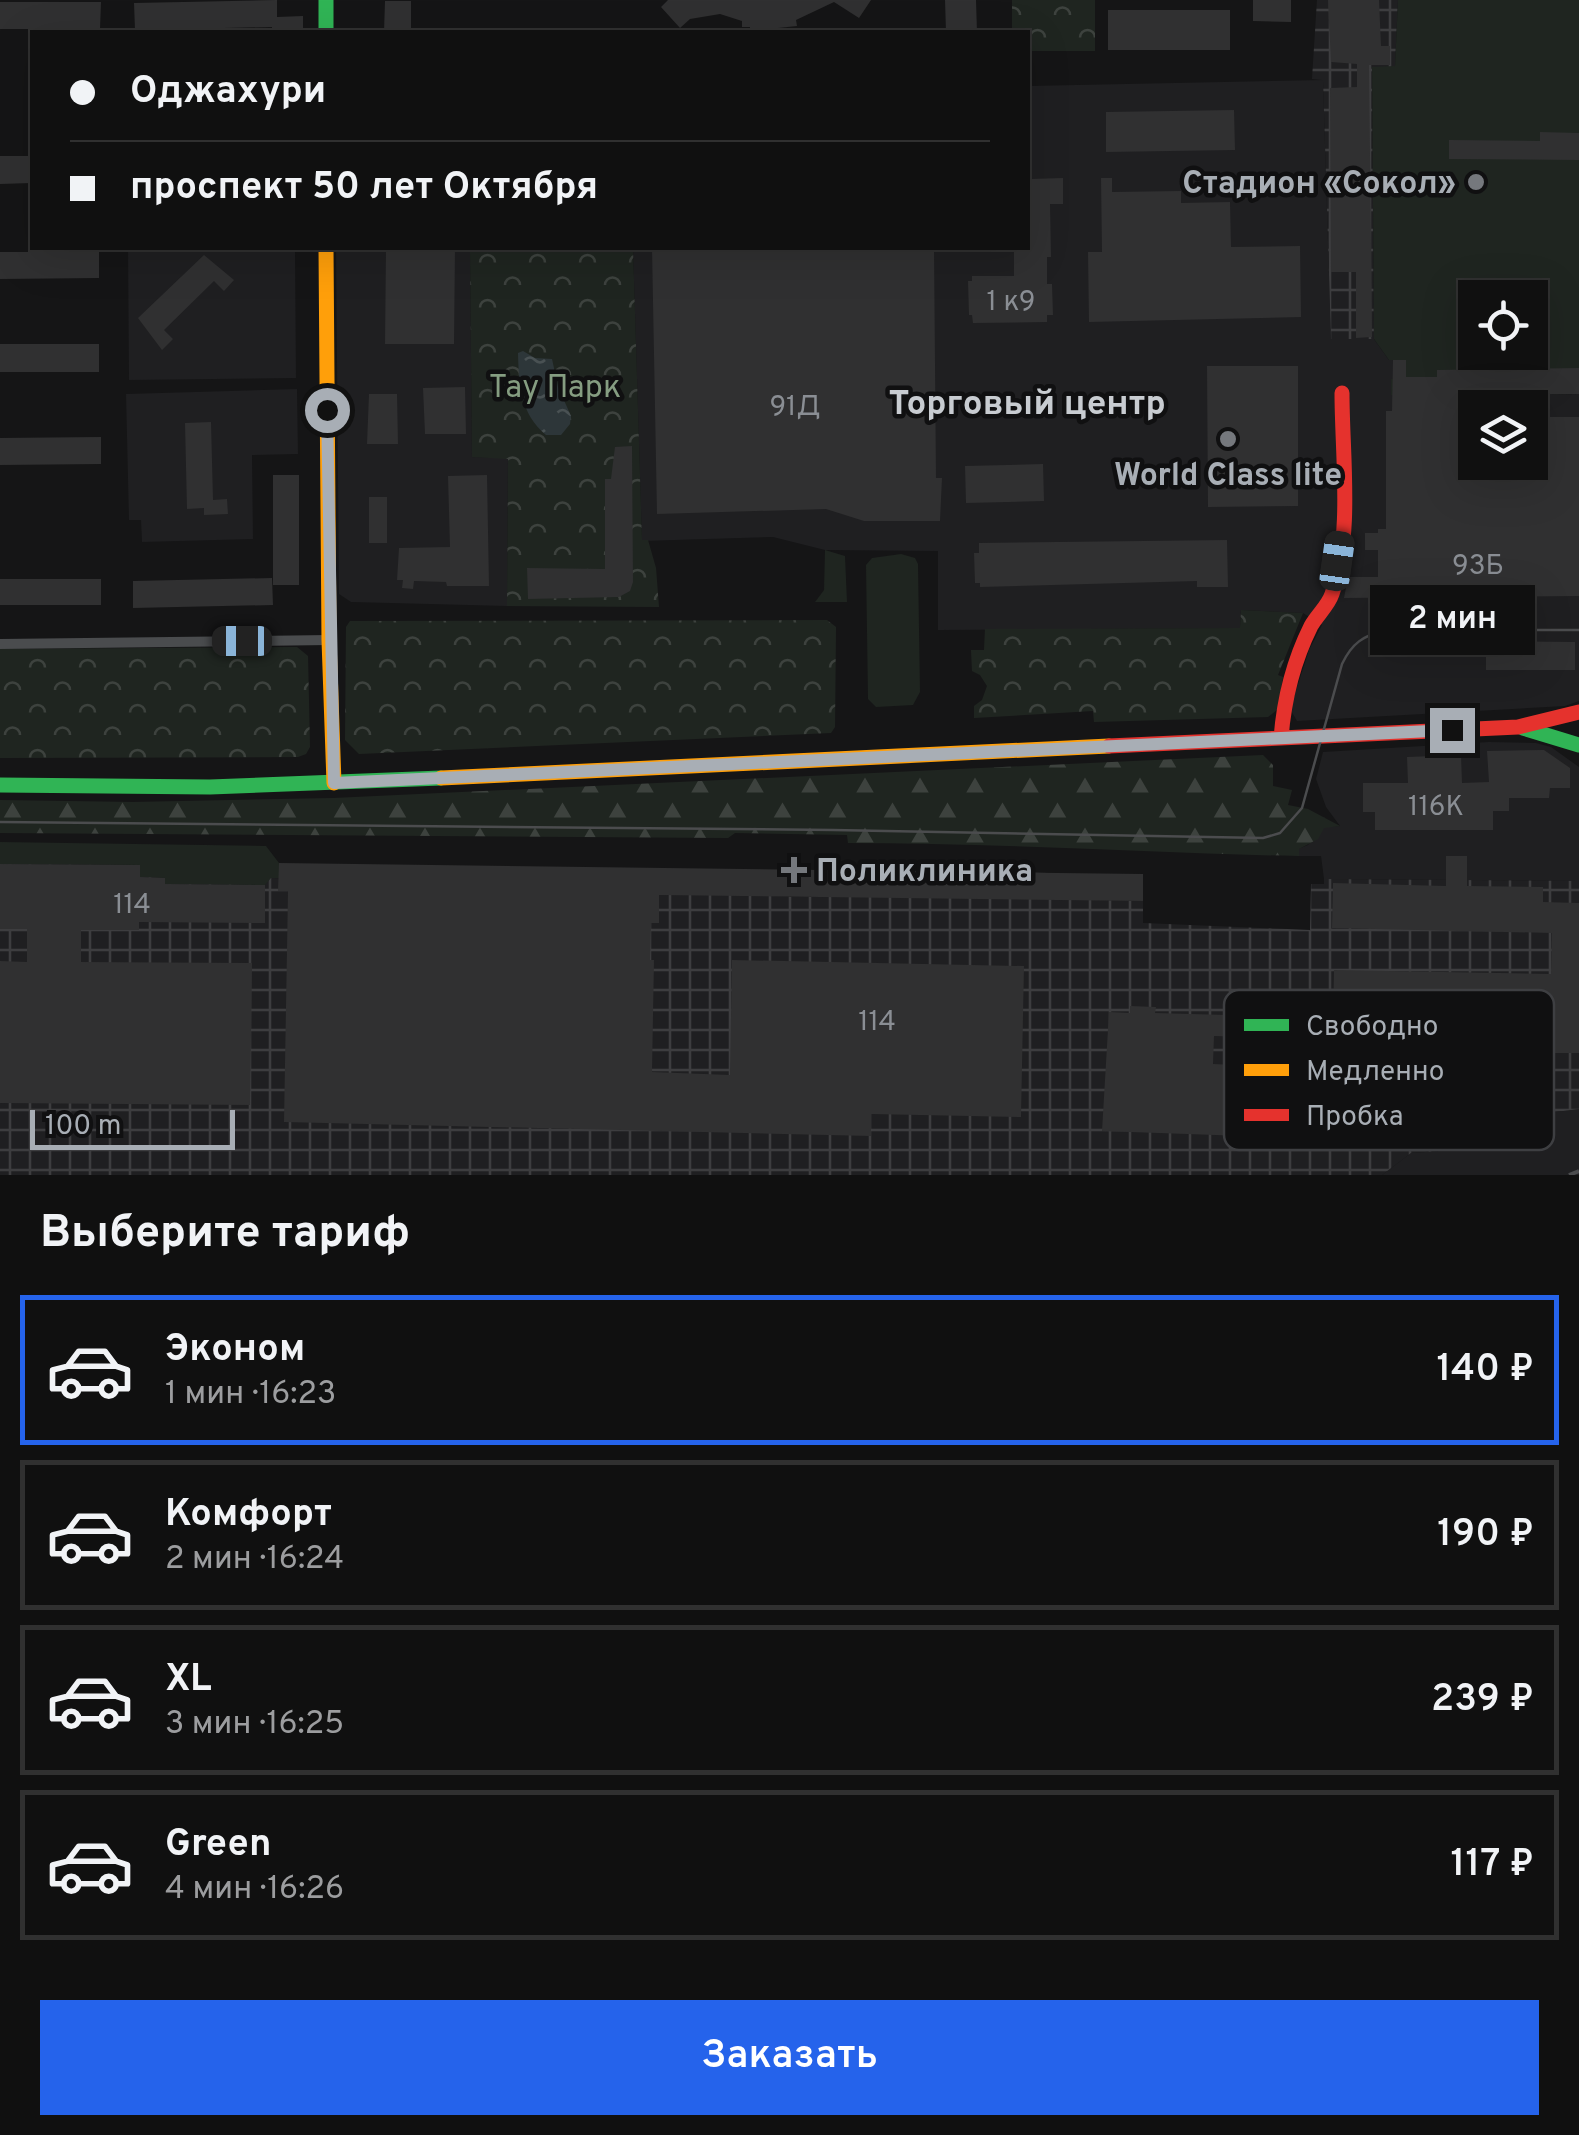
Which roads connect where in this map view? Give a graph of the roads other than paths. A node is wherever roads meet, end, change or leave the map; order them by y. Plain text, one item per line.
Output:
1 (326, 0) edge
2 (326, 30) edge
3 (326, 250) edge
4 (1342, 394) dead end
5 (329, 640) junction
6 (0, 644) edge
7 (1579, 712) edge
8 (1518, 727) junction
9 (1281, 738) junction
10 (1579, 745) edge
11 (334, 783) junction
12 (0, 784) edge

1 - 2 main road
3 - 5 main road
4 - 9 main road
5 - 6 street
5 - 11 main road
7 - 8 main road
8 - 9 main road
8 - 10 main road
9 - 11 main road
11 - 12 main road

